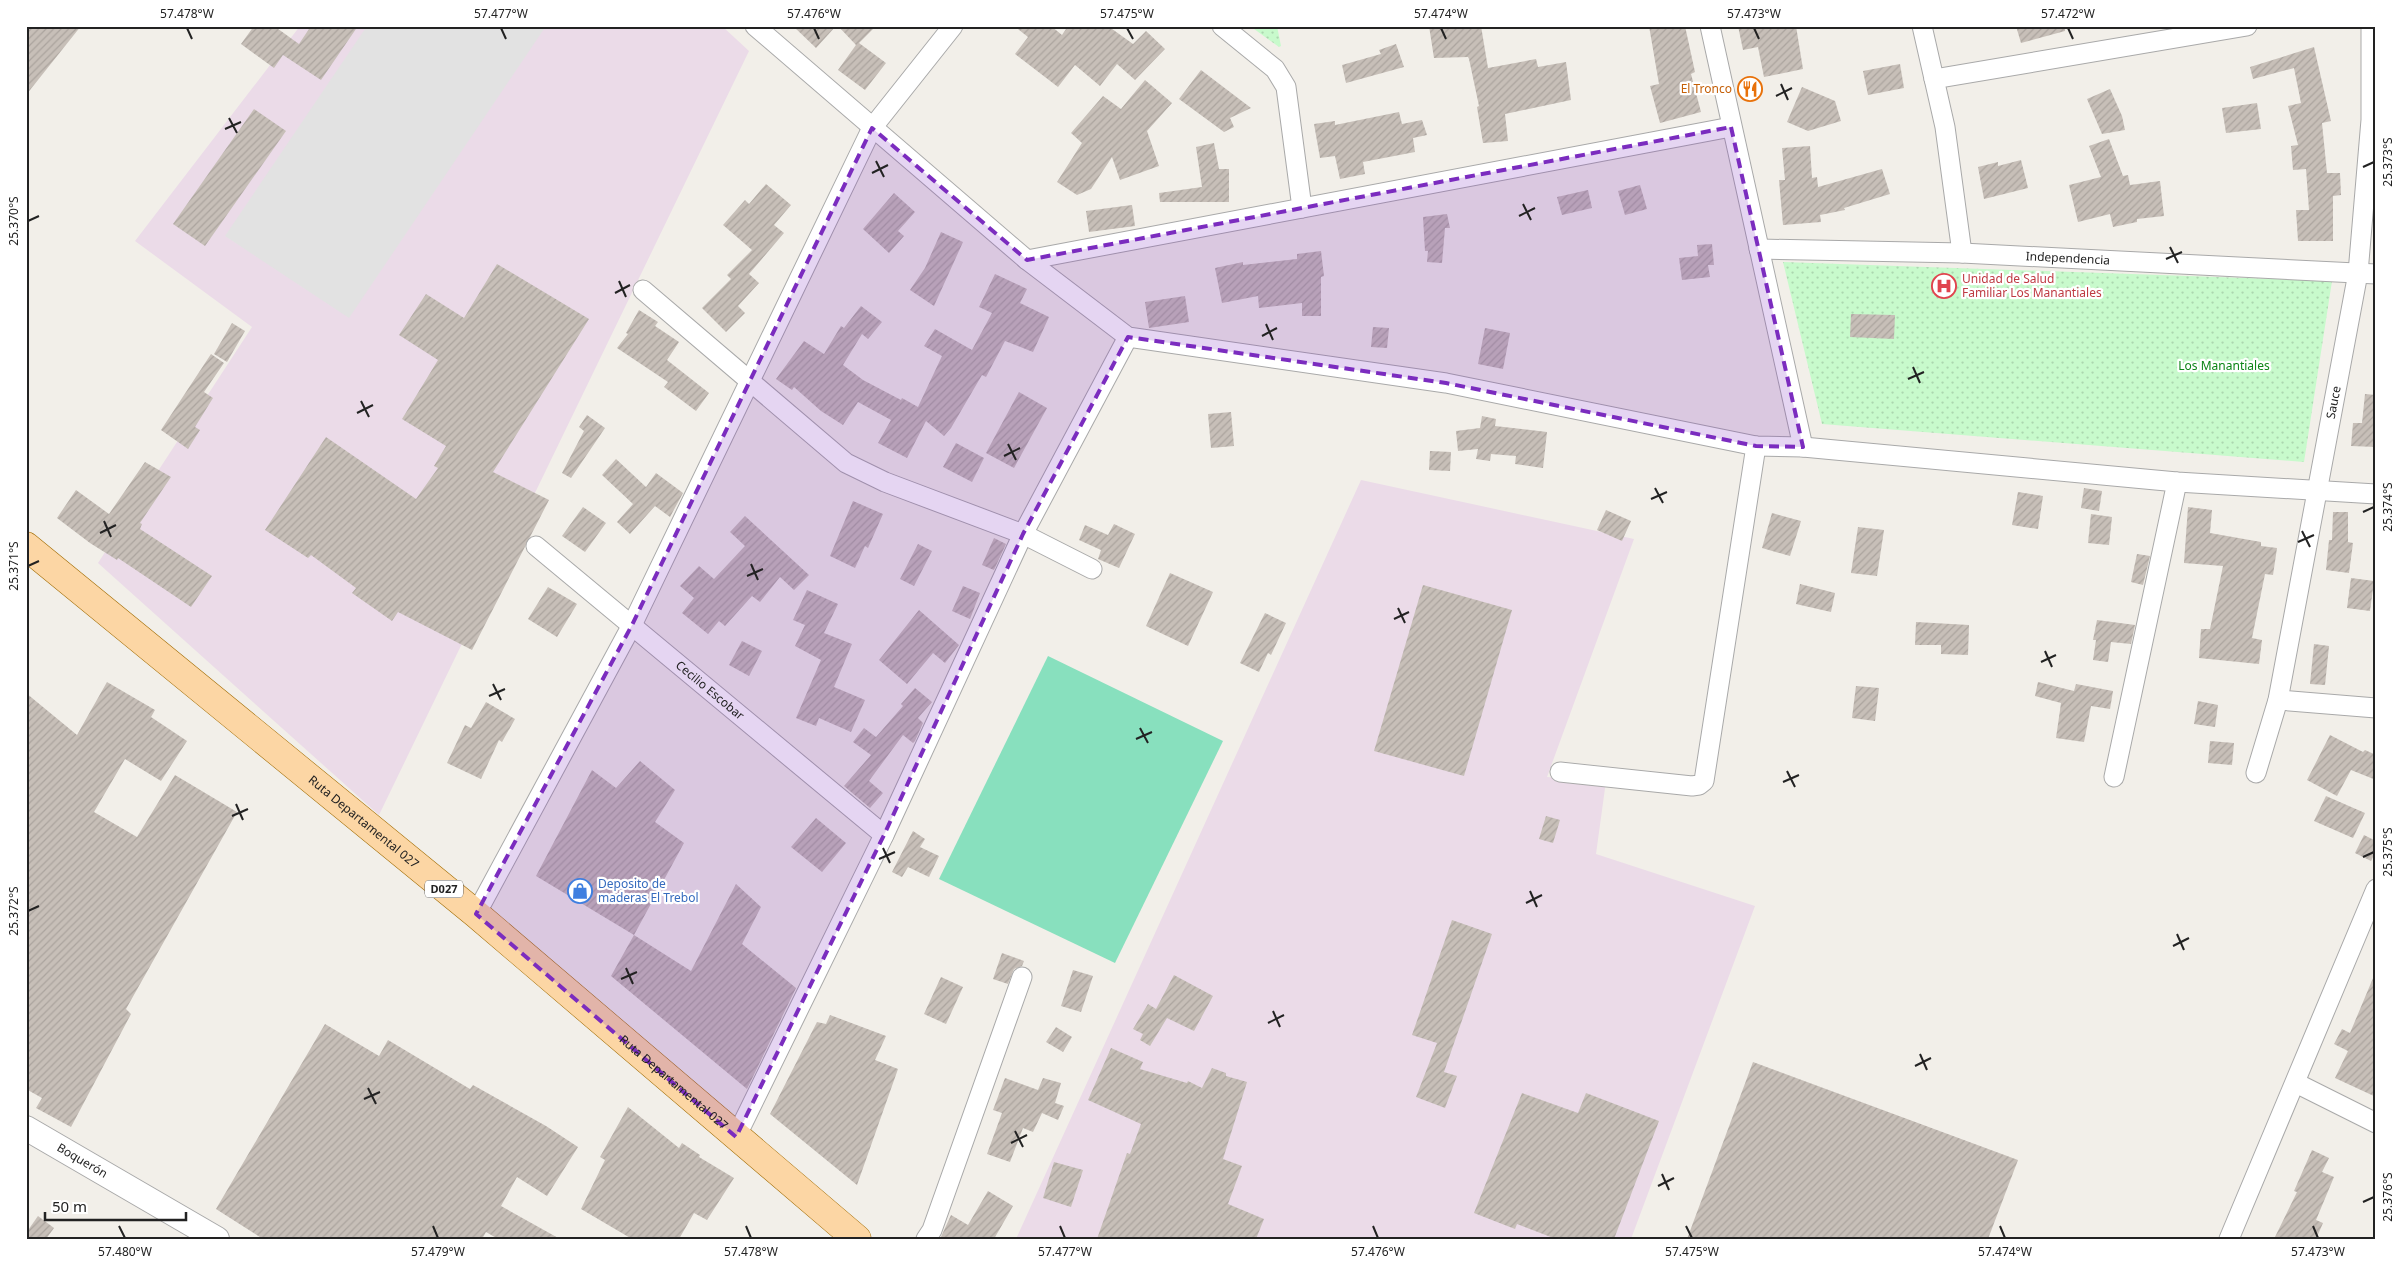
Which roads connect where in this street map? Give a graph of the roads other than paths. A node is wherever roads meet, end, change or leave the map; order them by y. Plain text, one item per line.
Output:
1 (754, 26) edge
2 (953, 26) edge
3 (1222, 26) edge
4 (1710, 26) edge
5 (1922, 26) edge
6 (2246, 26) edge
7 (2371, 26) edge
8 (1934, 79) junction
9 (872, 128) junction
10 (1731, 128) junction
11 (1302, 208) junction
12 (1759, 249) junction
13 (1962, 253) junction
14 (1026, 260) junction
15 (2367, 274) edge
16 (643, 290) dead end
17 (1128, 337) junction
18 (750, 382) junction
19 (1756, 446) junction
20 (1803, 447) junction
21 (2177, 482) junction
22 (2319, 491) junction
23 (2376, 494) edge
24 (1023, 534) junction
25 (26, 546) edge
26 (536, 546) dead end
27 (1092, 569) dead end
28 (632, 624) junction
29 (2278, 700) junction
30 (2376, 708) edge
31 (1560, 772) dead end
32 (2256, 773) dead end
33 (2114, 777) dead end
34 (884, 835) junction
35 (2376, 890) edge
36 (476, 914) junction
37 (1022, 977) dead end
38 (2296, 1083) junction
39 (2376, 1122) edge
40 (26, 1128) edge
41 (736, 1137) junction
42 (212, 1238) edge
43 (857, 1239) edge
44 (926, 1239) edge
45 (2229, 1239) edge

1 - 9 street
2 - 9 street
3 - 11 street
4 - 10 street
5 - 8 street
6 - 8 street
7 - 15 street, Sauce
8 - 13 street
9 - 14 street
9 - 18 street
10 - 11 street
10 - 12 street
11 - 14 street
12 - 13 street, Independencia
12 - 20 street
13 - 15 street, Independencia
14 - 17 street
15 - 22 street, Sauce
16 - 18 street
17 - 19 street
17 - 24 street
18 - 24 street
18 - 28 street
19 - 20 street
19 - 31 street
20 - 21 street
21 - 22 street
21 - 33 street
22 - 23 street
22 - 29 street, Sauce
24 - 27 street
24 - 34 street
25 - 36 main road, Ruta Departamental 027 / D027
26 - 28 street, Cecilio Escobar
28 - 34 street, Cecilio Escobar
28 - 36 street
29 - 30 street
29 - 32 street, Sauce
34 - 41 street
35 - 38 street
36 - 41 main road, Ruta Departamental 027 / D027
37 - 44 street
38 - 39 street
38 - 45 street
40 - 42 street, Boquerón
41 - 43 main road, Ruta Departamental 027 / D027

